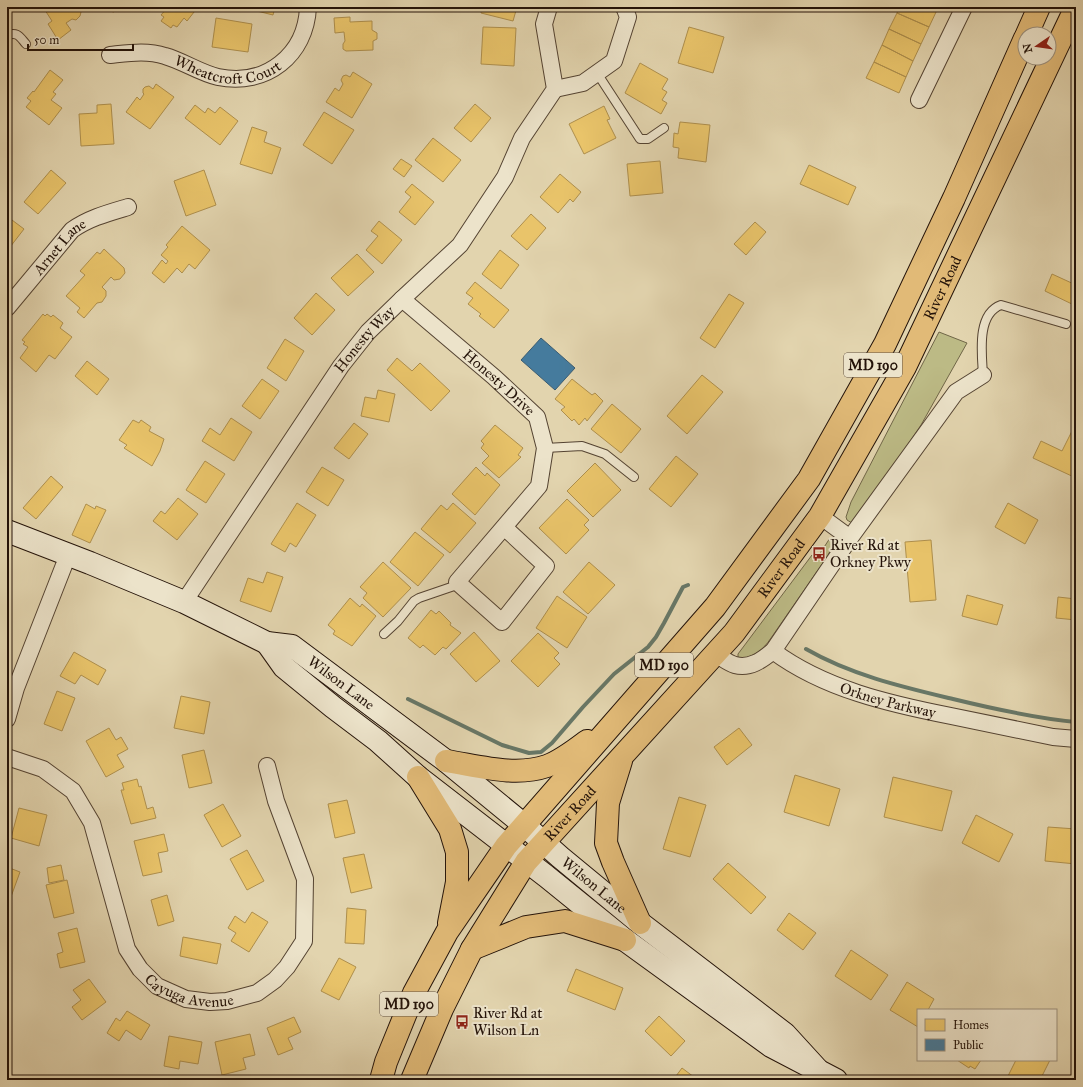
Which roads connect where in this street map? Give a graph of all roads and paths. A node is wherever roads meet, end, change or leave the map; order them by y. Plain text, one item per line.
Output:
1 (308, 7) edge
2 (549, 7) edge
3 (624, 7) edge
4 (964, 7) edge
5 (1039, 7) edge
6 (1076, 7) edge
7 (1031, 26) edge
8 (7, 34) edge
9 (26, 44) dead end
10 (110, 55) dead end
11 (1017, 56) edge
12 (597, 73) junction
13 (555, 89) junction
14 (919, 100) dead end
15 (664, 128) dead end
16 (128, 207) dead end
17 (402, 298) junction
18 (7, 308) edge
19 (1066, 324) dead end
20 (984, 376) joint
21 (545, 448) junction
22 (634, 477) dead end
23 (820, 516) junction
24 (504, 527) junction
25 (7, 531) edge
26 (850, 538) junction
27 (68, 555) junction
28 (460, 584) junction
29 (184, 602) junction
30 (384, 634) dead end
31 (267, 643) junction
32 (773, 651) junction
33 (715, 654) junction
34 (7, 719) edge
35 (612, 723) junction
36 (1076, 739) edge
37 (623, 754) junction
38 (7, 757) edge
39 (446, 761) junction
40 (267, 766) dead end
41 (418, 777) junction
42 (524, 825) junction
43 (544, 843) junction
44 (506, 846) junction
45 (526, 862) junction
46 (640, 923) junction
47 (447, 932) junction
48 (625, 940) junction
49 (472, 949) junction
50 (817, 1069) junction
51 (381, 1080) edge
52 (412, 1080) edge
53 (836, 1080) edge

1 - 10 street, Wheatcroft Court
2 - 13 street
3 - 12 street
4 - 14 street
5 - 7 main road
6 - 23 main road, River Road / MD 190
8 - 9 lane
11 - 35 main road, River Road / MD 190
12 - 13 street
12 - 15 lane
13 - 17 street, Honesty Way
16 - 18 street, Arnet Lane
17 - 21 street, Honesty Drive
17 - 29 street, Honesty Way
19 - 20 lane
20 - 26 street
21 - 22 lane
21 - 24 street, Honesty Drive
23 - 26 street
23 - 33 main road, River Road / MD 190
24 - 28 street, Honesty Drive
24 - 28 street
25 - 27 main road, Wilson Lane
26 - 32 street
27 - 29 main road, Wilson Lane
27 - 34 street
28 - 30 lane
29 - 31 main road, Wilson Lane
31 - 39 main road, Wilson Lane
31 - 41 main road, Wilson Lane
32 - 33 street
32 - 36 street, Orkney Parkway
33 - 37 main road, River Road / MD 190
35 - 39 main road
35 - 42 main road, River Road / MD 190
37 - 43 main road, River Road / MD 190
37 - 46 main road
38 - 40 street, Cayuga Avenue
39 - 42 main road, Wilson Lane
41 - 44 main road, Wilson Lane
41 - 47 main road
42 - 43 main road, Wilson Lane
42 - 44 main road, River Road / MD 190
43 - 45 main road, River Road / MD 190
43 - 46 main road, Wilson Lane
44 - 45 main road, Wilson Lane
44 - 47 main road, River Road / MD 190
45 - 48 main road, Wilson Lane
45 - 49 main road, River Road / MD 190
46 - 50 main road, Wilson Lane
47 - 51 main road, River Road / MD 190
48 - 49 main road
48 - 50 main road, Wilson Lane
49 - 52 main road, River Road / MD 190
50 - 53 main road, Wilson Lane

